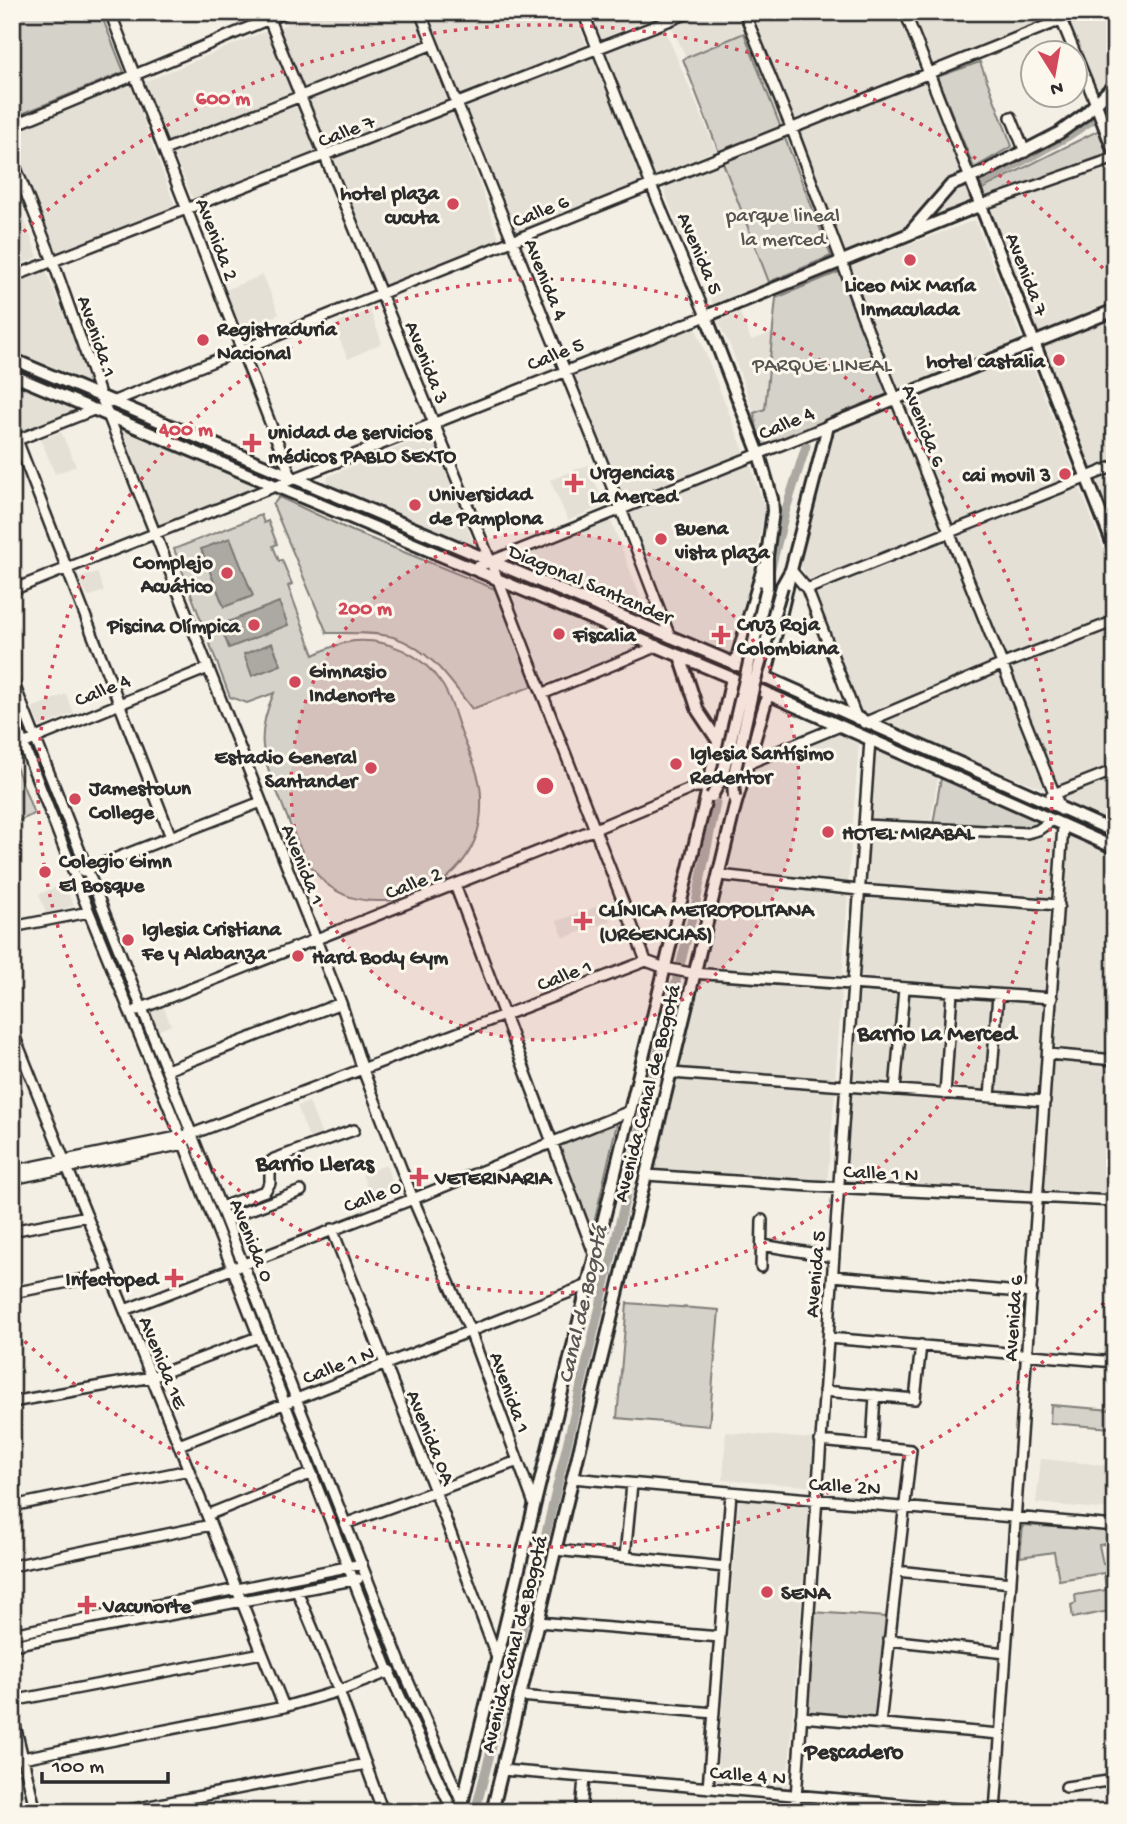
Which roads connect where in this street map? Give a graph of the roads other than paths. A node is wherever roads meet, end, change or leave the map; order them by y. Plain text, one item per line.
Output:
1 (110, 12) edge
2 (286, 12) edge
3 (420, 12) edge
4 (583, 12) edge
5 (691, 12) edge
6 (744, 12) edge
7 (905, 12) edge
8 (1081, 12) edge
9 (267, 16) edge
10 (1060, 16) edge
11 (433, 44) junction
12 (598, 49) junction
13 (929, 72) junction
14 (135, 75) junction
15 (1115, 84) edge
16 (300, 96) junction
17 (457, 106) junction
18 (1099, 113) junction
19 (1011, 117) dead end
20 (12, 126) edge
21 (792, 127) junction
22 (1111, 133) edge
23 (164, 149) junction
24 (1026, 152) junction
25 (325, 156) junction
26 (1115, 157) edge
27 (12, 158) edge
28 (970, 178) junction
29 (650, 185) junction
30 (981, 205) junction
31 (188, 209) junction
32 (911, 232) junction
33 (513, 239) junction
34 (53, 261) junction
35 (841, 261) junction
36 (12, 277) edge
37 (381, 294) junction
38 (1115, 310) edge
39 (706, 316) junction
40 (1034, 342) junction
41 (242, 350) junction
42 (12, 359) edge
43 (564, 370) junction
44 (12, 375) edge
45 (895, 398) junction
46 (107, 401) junction
47 (93, 410) junction
48 (110, 418) junction
49 (434, 423) junction
50 (828, 426) junction
51 (15, 441) edge
52 (759, 454) junction
53 (1115, 466) edge
54 (1087, 477) junction
55 (292, 479) junction
56 (274, 486) junction
57 (621, 509) junction
58 (773, 511) joint
59 (949, 532) junction
60 (156, 534) junction
61 (1115, 550) edge
62 (767, 556) junction
63 (490, 562) junction
64 (67, 569) junction
65 (471, 569) junction
66 (791, 570) junction
67 (498, 580) junction
68 (807, 589) junction
69 (12, 590) edge
70 (1115, 621) edge
71 (670, 637) junction
72 (657, 646) junction
73 (680, 656) junction
74 (735, 665) junction
75 (1001, 665) junction
76 (208, 668) junction
77 (732, 678) junction
78 (765, 678) junction
79 (12, 679) edge
80 (542, 694) junction
81 (768, 694) junction
82 (119, 703) junction
83 (12, 715) edge
84 (860, 721) junction
85 (840, 726) junction
86 (36, 738) junction
87 (870, 740) junction
88 (718, 741) junction
89 (24, 744) junction
90 (12, 750) edge
91 (747, 764) junction
92 (1115, 770) edge
93 (710, 791) junction
94 (1054, 794) junction
95 (1039, 800) junction
96 (261, 802) junction
97 (734, 802) junction
98 (1061, 810) junction
99 (1051, 821) junction
100 (864, 825) junction
101 (1063, 826) junction
102 (595, 829) junction
103 (1115, 832) edge
104 (171, 837) junction
105 (1115, 848) edge
106 (87, 869) junction
107 (74, 874) junction
108 (719, 875) junction
109 (455, 885) junction
110 (859, 890) junction
111 (1059, 905) junction
112 (89, 912) junction
113 (12, 927) edge
114 (316, 939) junction
115 (646, 961) junction
116 (667, 969) junction
117 (693, 974) junction
118 (852, 985) junction
119 (904, 989) junction
120 (952, 992) junction
121 (998, 995) junction
122 (1052, 998) junction
123 (341, 1003) junction
124 (142, 1008) junction
125 (130, 1013) junction
126 (504, 1016) junction
127 (12, 1030) edge
128 (16, 1047) edge
129 (1048, 1054) junction
130 (1115, 1060) edge
131 (167, 1070) junction
132 (363, 1070) junction
133 (671, 1073) junction
134 (846, 1086) junction
135 (895, 1090) junction
136 (945, 1094) junction
137 (990, 1097) junction
138 (1045, 1101) junction
139 (630, 1111) junction
140 (354, 1130) dead end
141 (192, 1134) junction
142 (182, 1140) junction
143 (552, 1142) junction
144 (66, 1164) junction
145 (12, 1171) edge
146 (646, 1175) junction
147 (12, 1179) edge
148 (841, 1188) junction
149 (301, 1191) dead end
150 (1038, 1197) junction
151 (413, 1199) junction
152 (1115, 1201) edge
153 (221, 1207) junction
154 (87, 1216) junction
155 (225, 1219) junction
156 (762, 1220) dead end
157 (332, 1229) junction
158 (12, 1231) edge
159 (762, 1245) junction
160 (595, 1256) junction
161 (834, 1257) junction
162 (243, 1264) junction
163 (761, 1267) dead end
164 (231, 1269) junction
165 (110, 1274) junction
166 (833, 1276) junction
167 (588, 1285) junction
168 (12, 1293) edge
169 (1031, 1293) junction
170 (125, 1310) junction
171 (1115, 1319) edge
172 (470, 1331) junction
173 (258, 1337) junction
174 (828, 1338) junction
175 (921, 1345) junction
176 (1027, 1353) junction
177 (1113, 1361) edge
178 (384, 1365) junction
179 (152, 1377) junction
180 (824, 1391) junction
181 (875, 1395) junction
182 (297, 1398) junction
183 (12, 1402) edge
184 (284, 1404) junction
185 (820, 1441) junction
186 (179, 1446) junction
187 (872, 1446) junction
188 (518, 1461) junction
189 (189, 1470) junction
190 (312, 1473) junction
191 (572, 1478) junction
192 (632, 1484) junction
193 (435, 1491) junction
194 (731, 1493) junction
195 (815, 1501) junction
196 (534, 1504) junction
197 (12, 1506) edge
198 (904, 1507) junction
199 (207, 1515) junction
200 (1016, 1517) junction
201 (347, 1523) junction
202 (211, 1525) junction
203 (1115, 1526) edge
204 (555, 1549) junction
205 (625, 1557) junction
206 (362, 1564) junction
207 (12, 1566) edge
208 (725, 1567) junction
209 (349, 1568) junction
210 (897, 1571) junction
211 (367, 1577) junction
212 (354, 1580) junction
213 (1011, 1583) junction
214 (237, 1590) junction
215 (297, 1591) junction
216 (242, 1601) junction
217 (538, 1622) junction
218 (12, 1634) edge
219 (720, 1637) junction
220 (889, 1640) junction
221 (12, 1645) edge
222 (262, 1653) junction
223 (1006, 1653) junction
224 (497, 1658) junction
225 (402, 1667) junction
226 (389, 1672) junction
227 (339, 1691) junction
228 (520, 1696) junction
229 (12, 1701) edge
230 (284, 1707) junction
231 (12, 1713) edge
232 (714, 1713) junction
233 (801, 1717) junction
234 (880, 1724) junction
235 (1000, 1734) junction
236 (23, 1758) junction
237 (12, 1760) edge
238 (366, 1764) junction
239 (502, 1770) junction
240 (584, 1777) junction
241 (1115, 1780) edge
242 (1066, 1787) dead end
243 (709, 1788) junction
244 (796, 1796) junction
245 (158, 1808) edge
246 (460, 1810) edge
247 (36, 1812) edge
248 (118, 1812) edge
249 (383, 1812) edge
250 (492, 1812) edge
251 (581, 1812) edge
252 (795, 1812) edge
253 (993, 1812) edge

1 - 14 street, Avenida 2
2 - 9 street
3 - 11 street, Avenida 4
4 - 12 street, Avenida 5
5 - 12 street, Calle 7
6 - 21 street, Avenida 6
7 - 13 street, Avenida 7
8 - 10 street, Calle 6
9 - 14 street
9 - 16 street, Avenida 3
10 - 13 street, Calle 6
10 - 18 street
11 - 16 street
11 - 17 street, Avenida 4
12 - 17 street, Calle 7
12 - 29 street, Avenida 5
13 - 21 street, Calle 6
13 - 28 street, Avenida 7
14 - 20 street
14 - 23 street, Avenida 2
15 - 18 main road
16 - 23 street
16 - 25 street, Avenida 3
17 - 25 street, Calle 7
17 - 33 street, Avenida 4
18 - 22 main road
18 - 24 main road
19 - 24 street
21 - 29 street, Calle 6
21 - 35 street, Avenida 6
22 - 26 main road
23 - 31 street, Avenida 2
24 - 28 main road
25 - 31 street, Calle 7
25 - 37 street, Avenida 3
26 - 30 street, Calle 5
27 - 34 street, Avenida 1
28 - 30 main road, Avenida 7
28 - 32 main road
29 - 33 street, Calle 6
29 - 39 street, Avenida 5
30 - 32 main road, Calle 5
30 - 40 main road, Avenida 7
31 - 34 street, Calle 7
31 - 41 street, Avenida 2
32 - 35 main road, Calle 5
33 - 37 street, Calle 6
33 - 43 street, Avenida 4
34 - 36 street, Calle 7
34 - 46 street, Avenida 1
35 - 39 main road, Calle 5
35 - 45 street, Avenida 6
37 - 41 street, Calle 6
37 - 49 street, Avenida 3
38 - 40 main road, Calle 4
39 - 43 street, Calle 5
39 - 52 main road, Avenida 5
40 - 45 main road, Calle 4
40 - 54 main road, Avenida 7
41 - 46 street, Calle 6
41 - 55 street, Avenida 2
42 - 46 main road, Diagonal Santander
43 - 49 street, Calle 5
43 - 57 street, Avenida 4
44 - 47 main road, Diagonal Santander
45 - 50 main road, Calle 4
45 - 59 street, Avenida 6
46 - 47 street, Calle 6
46 - 48 street, Avenida 1
46 - 55 main road, Diagonal Santander
47 - 48 main road, Diagonal Santander
47 - 51 street, Calle 6
48 - 56 main road, Diagonal Santander
48 - 60 street, Avenida 1
49 - 55 street, Calle 5
49 - 63 street, Avenida 3
50 - 52 street, Calle 4
50 - 66 main road, Avenida Canal de Bogotá
51 - 64 street
52 - 57 street, Calle 4
52 - 58 main road, Avenida 5
53 - 54 street
54 - 59 street
54 - 61 main road, Avenida 7
55 - 56 street, Calle 5
55 - 63 main road, Diagonal Santander
56 - 60 street, Calle 5
56 - 65 main road, Diagonal Santander
57 - 63 street, Calle 4
57 - 71 street, Avenida 4
58 - 62 main road, Avenida Canal de Bogotá
59 - 68 street
59 - 75 street, Avenida 6
60 - 64 street, Calle 5
60 - 76 street, Avenida 1
62 - 74 main road
62 - 93 main road, Avenida Canal de Bogotá, bridge
63 - 65 street, Calle 4
63 - 67 street, Avenida 3
63 - 71 main road, Diagonal Santander
64 - 69 street, Calle 5
64 - 82 street
65 - 67 main road, Diagonal Santander
66 - 68 street
66 - 78 main road
66 - 97 main road, Avenida Canal de Bogotá, bridge
67 - 72 main road, Diagonal Santander
67 - 80 street, Avenida 3
68 - 84 street
70 - 75 street
71 - 74 main road, Diagonal Santander
72 - 73 main road, Diagonal Santander
72 - 80 street
73 - 77 main road, Diagonal Santander
73 - 88 main road
74 - 78 main road, Diagonal Santander
75 - 84 street
75 - 94 street, Avenida 6
76 - 82 street, Calle 4
76 - 96 street, Avenida 1
77 - 81 main road, Diagonal Santander
77 - 88 main road
78 - 84 main road, Diagonal Santander
79 - 86 street, Avenida 0
80 - 102 street, Avenida 3
81 - 85 main road, Diagonal Santander
81 - 91 main road
82 - 86 street, Calle 4
82 - 104 street
83 - 89 street, Avenida 0
84 - 95 main road, Diagonal Santander
85 - 87 main road, Diagonal Santander
85 - 91 street
86 - 89 street, Calle 4
86 - 106 street, Avenida 0
87 - 99 main road, Diagonal Santander
87 - 100 street, Avenida 5
88 - 93 main road
89 - 90 street, Calle 4
89 - 107 street, Avenida 0
91 - 97 main road
92 - 94 street
93 - 102 street, Calle 2
93 - 116 main road, Avenida Canal de Bogotá
94 - 95 street
94 - 98 street, Avenida 6
95 - 98 main road, Diagonal Santander
96 - 104 street
96 - 114 street, Avenida 1
97 - 108 main road, Avenida Canal de Bogotá
98 - 103 main road, Diagonal Santander
99 - 100 street
99 - 101 main road, Diagonal Santander
100 - 110 street, Avenida 5
101 - 105 main road, Diagonal Santander
101 - 111 street, Avenida 6
102 - 109 street, Calle 2
102 - 115 street, Avenida 3
104 - 106 street
106 - 107 street
106 - 124 street, Avenida 0
107 - 112 street, Avenida 0
108 - 110 street
108 - 117 main road, Avenida Canal de Bogotá
109 - 114 street, Calle 2
109 - 126 street
110 - 111 street
110 - 118 street, Avenida 5
111 - 122 street, Avenida 6
112 - 113 street
112 - 125 street, Avenida 0
114 - 123 street, Avenida 1
114 - 124 street, Calle 2
115 - 116 street
115 - 126 street, Calle 1
116 - 117 street
116 - 139 main road, Avenida Canal de Bogotá
117 - 118 street
117 - 133 main road, Avenida Canal de Bogotá
118 - 119 street
118 - 134 street, Avenida 5
119 - 120 street
119 - 135 street
120 - 121 street
120 - 136 street
121 - 122 street
121 - 137 street
122 - 129 street, Avenida 6
123 - 131 street
123 - 132 street, Avenida 1
124 - 125 street, Calle 2
124 - 131 street, Avenida 0
125 - 142 street, Avenida 0
126 - 132 street, Calle 1
126 - 143 street
127 - 128 street, Avenida 1E
128 - 144 street, Avenida 1E
129 - 130 street
129 - 138 street, Avenida 6
131 - 141 street, Avenida 0
132 - 141 street, Calle 1
132 - 151 street, Avenida 1
133 - 134 street
133 - 146 main road, Avenida Canal de Bogotá
134 - 135 street
134 - 148 street, Avenida 5
135 - 136 street
136 - 137 street
137 - 138 street
138 - 150 street, Avenida 6
139 - 143 street, Calle 0
139 - 160 main road, Avenida Canal de Bogotá
140 - 153 street
141 - 142 street, Calle 1
141 - 153 street, Avenida 0
142 - 144 street, Calle 1
142 - 164 street, Avenida 0
143 - 151 street, Calle 0
143 - 160 street
144 - 145 street
144 - 147 street
144 - 154 street, Avenida 1E
146 - 148 street, Calle 1 N
146 - 191 main road, Avenida Canal de Bogotá
148 - 150 street, Calle 1 N
148 - 161 street, Avenida 5
149 - 155 street
150 - 152 street, Calle 1 N
150 - 169 street, Avenida 6
151 - 157 street, Calle 0
151 - 172 street, Avenida 1
153 - 155 street, Avenida 0
154 - 158 street
154 - 165 street, Avenida 1E
155 - 162 street, Avenida 0
156 - 159 street
157 - 162 street, Calle 0
157 - 178 street, Avenida 0A
159 - 161 street
159 - 163 street
160 - 167 main road, Avenida Canal de Bogotá
161 - 166 street, Avenida 5
162 - 164 street, Calle 0
162 - 182 street, Avenida 0
164 - 170 street, Calle 0
164 - 173 street, Avenida 0
165 - 168 street
165 - 170 street, Avenida 1E
166 - 169 street
166 - 174 street, Avenida 5
167 - 172 street, Calle 1 N
167 - 196 main road, Avenida Canal de Bogotá
169 - 176 street, Avenida 6
170 - 179 street, Avenida 1E
171 - 177 street
172 - 178 street, Calle 1 N
172 - 188 street, Avenida 1
173 - 179 street
173 - 184 street, Avenida 0
174 - 175 street
174 - 180 street, Avenida 5
175 - 176 street
175 - 181 street
176 - 177 street
176 - 200 street, Avenida 6
178 - 182 street, Calle 1 N
178 - 193 street, Avenida 0A
179 - 183 street
179 - 186 street, Avenida 1E
180 - 181 street
180 - 185 street, Avenida 5
181 - 187 street
182 - 184 street, Calle 1 N
182 - 201 street, Avenida 0
184 - 186 street, Calle 1 N
184 - 190 street, Avenida 0
185 - 187 street
185 - 195 street, Avenida 5
186 - 189 street, Avenida 1E
187 - 198 street
188 - 193 street
188 - 196 street, Avenida 1
189 - 197 street
189 - 199 street, Avenida 1E
190 - 199 street
190 - 209 street, Avenida 0
191 - 192 street, Calle 2N
191 - 204 main road, Avenida Canal de Bogotá
192 - 194 street, Calle 2N
192 - 205 street
193 - 201 street
193 - 224 street, Avenida 0A
194 - 195 street, Calle 2N
194 - 208 street
195 - 198 street, Calle 2N
195 - 233 street, Avenida 5
196 - 224 main road, Avenida Canal de Bogotá
198 - 200 street, Calle 2N
198 - 210 street
199 - 202 street, Avenida 1E
200 - 203 street, Calle 2N
200 - 213 street, Avenida 6
201 - 206 street, Avenida 0
202 - 207 street
202 - 214 street, Avenida 1E
204 - 205 street
204 - 217 main road, Avenida Canal de Bogotá
205 - 208 street
206 - 209 street
206 - 211 street, Avenida 0
208 - 219 street
209 - 212 street, Avenida 0
209 - 214 street
210 - 213 street
210 - 220 street
211 - 212 street
211 - 225 street, Avenida 0
212 - 215 street
212 - 226 street, Avenida 0
213 - 223 street, Avenida 6
214 - 216 street, Avenida 1E
214 - 218 street
215 - 216 street
215 - 227 street
216 - 221 street
216 - 222 street, Avenida 1E
217 - 219 street
217 - 228 main road, Avenida Canal de Bogotá
219 - 232 street
220 - 223 street
220 - 234 street
222 - 229 street
222 - 230 street, Avenida 1E
223 - 235 street, Avenida 6
224 - 246 main road, Avenida Canal de Bogotá
225 - 226 street
225 - 246 street, Avenida 0
226 - 227 street
226 - 246 street, Avenida 0
227 - 230 street
227 - 238 street
228 - 232 street
228 - 239 main road, Avenida Canal de Bogotá
230 - 236 street
231 - 236 street
232 - 243 street
233 - 234 street
233 - 244 street, Avenida 5
234 - 235 street
235 - 253 street, Avenida 6
236 - 237 street
236 - 247 street
238 - 245 street
238 - 249 street
239 - 240 street, Calle 4 N
239 - 250 main road, Avenida Canal de Bogotá
240 - 243 street, Calle 4 N
240 - 251 street
241 - 242 street
243 - 244 street, Calle 4 N
244 - 252 street, Avenida 5
244 - 253 street, Calle 4 N
245 - 248 street

